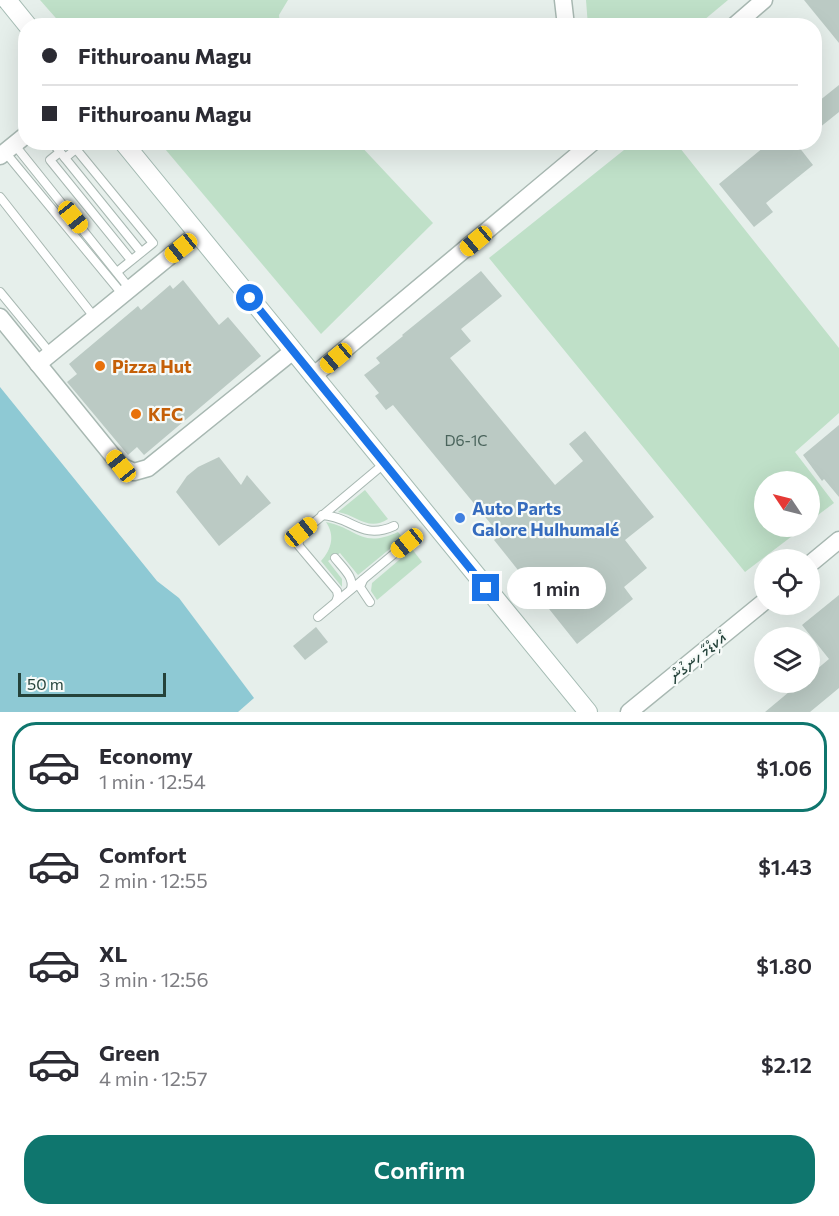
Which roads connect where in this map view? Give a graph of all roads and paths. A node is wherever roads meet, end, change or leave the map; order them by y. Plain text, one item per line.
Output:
1 (8, 0) edge
2 (563, 0) edge
3 (764, 0) edge
4 (22, 18) edge
5 (565, 18) edge
6 (743, 18) edge
7 (11, 147) edge
8 (59, 150) edge
9 (74, 150) edge
10 (77, 150) edge
11 (129, 150) edge
12 (577, 150) edge
13 (63, 155) junction
14 (0, 197) edge
15 (197, 234) junction
16 (141, 252) junction
17 (131, 260) junction
18 (117, 272) junction
19 (0, 291) edge
20 (127, 292) junction
21 (0, 317) edge
22 (95, 318) junction
23 (292, 351) junction
24 (45, 359) junction
25 (314, 376) junction
26 (385, 463) junction
27 (322, 515) junction
28 (394, 526) dead end
29 (839, 540) edge
30 (407, 543) dead end
31 (820, 556) edge
32 (335, 558) dead end
33 (357, 586) junction
34 (336, 602) junction
35 (370, 602) dead end
36 (754, 610) edge
37 (318, 617) dead end
38 (588, 712) edge
39 (629, 712) edge

1 - 4 street
2 - 5 street
3 - 6 street
7 - 18 lane
7 - 20 lane
8 - 13 lane
9 - 13 lane
10 - 16 lane
11 - 15 street
12 - 25 street
13 - 16 lane
13 - 17 lane
14 - 22 lane
15 - 20 street
15 - 23 street
16 - 17 lane
17 - 18 lane
18 - 20 lane
19 - 24 lane
20 - 22 street
21 - 24 street
22 - 24 street
23 - 24 street
23 - 25 street
25 - 26 street
26 - 27 lane
26 - 38 street
27 - 28 lane
27 - 34 lane
29 - 31 street
30 - 33 lane
32 - 33 lane
33 - 34 lane
33 - 35 lane
34 - 37 lane
36 - 39 street, އޯކިޑްމާ ހިނގުން

